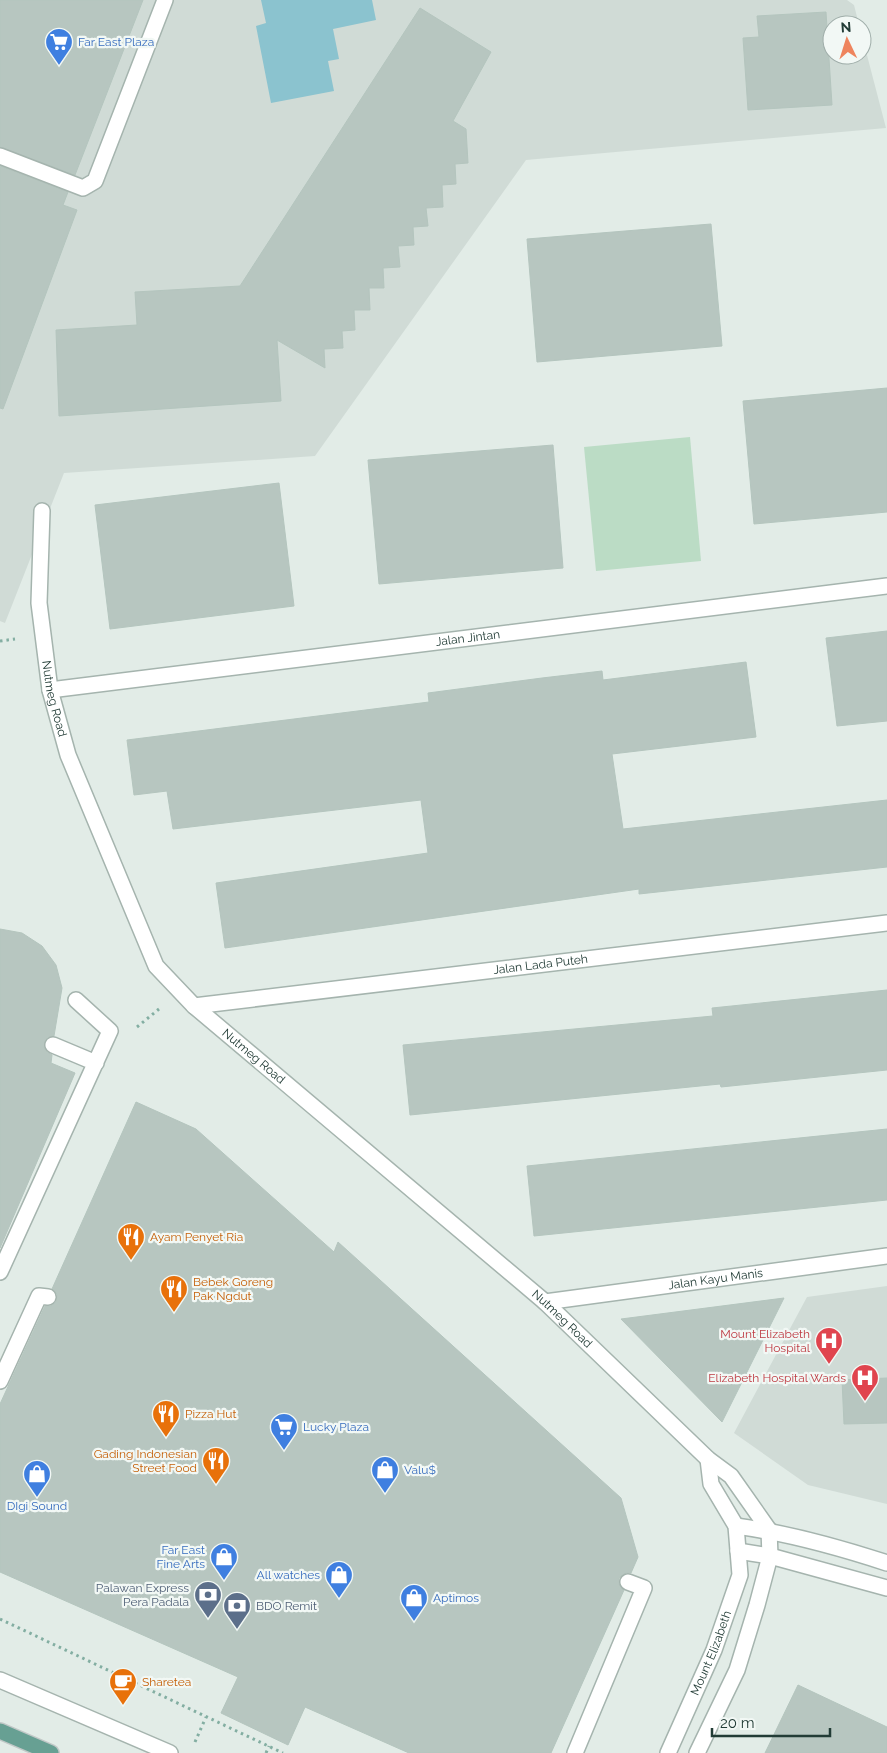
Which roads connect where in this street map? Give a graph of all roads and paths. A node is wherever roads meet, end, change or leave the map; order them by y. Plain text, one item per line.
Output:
1 (165, 0) edge
2 (0, 156) edge
3 (42, 511) dead end
4 (887, 586) edge
5 (50, 690) junction
6 (887, 923) edge
7 (76, 1000) dead end
8 (194, 1006) junction
9 (53, 1045) dead end
10 (96, 1063) junction
11 (887, 1256) edge
12 (0, 1272) edge
13 (48, 1297) dead end
14 (546, 1302) junction
15 (0, 1381) edge
16 (708, 1459) junction
17 (736, 1526) junction
18 (769, 1530) junction
19 (738, 1551) junction
20 (770, 1556) junction
21 (887, 1564) edge
22 (628, 1582) dead end
23 (887, 1587) edge
24 (0, 1619) edge
25 (0, 1680) edge
26 (206, 1717) junction
27 (0, 1731) edge
28 (194, 1744) dead end
29 (269, 1746) junction
30 (51, 1753) edge
31 (170, 1753) edge
32 (266, 1753) edge
33 (283, 1753) edge
34 (575, 1753) edge
35 (668, 1753) edge
36 (697, 1753) edge

1 - 2 street
3 - 5 street, Nutmeg Road
4 - 5 street, Jalan Jintan
5 - 8 street, Nutmeg Road
6 - 8 street, Jalan Lada Puteh
7 - 10 street
8 - 14 street, Nutmeg Road
9 - 10 street
10 - 12 street
11 - 14 street, Jalan Kayu Manis
13 - 15 street
14 - 16 street, Nutmeg Road
16 - 17 street
16 - 18 street, Nutmeg Road
17 - 18 street
17 - 19 street, Mount Elizabeth
18 - 20 street
18 - 21 street
19 - 20 street
19 - 35 street, Mount Elizabeth
20 - 23 street
20 - 36 street
22 - 34 street
24 - 26 path
25 - 31 street
26 - 28 path
26 - 29 path
27 - 30 main road
29 - 32 path
29 - 33 path

